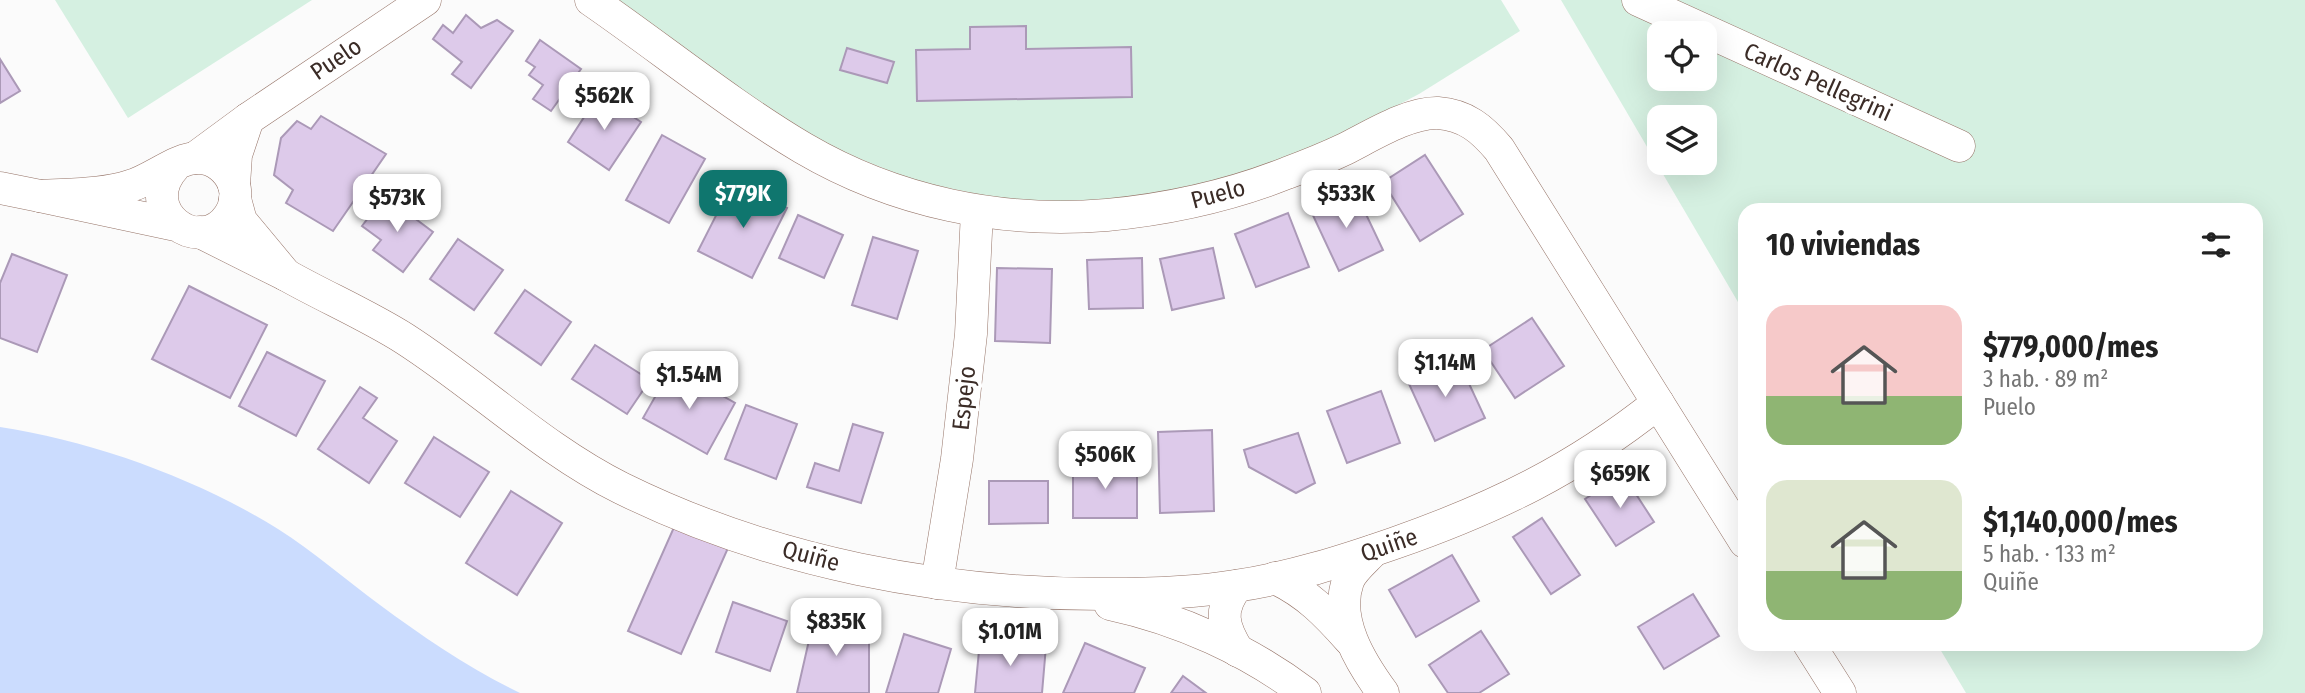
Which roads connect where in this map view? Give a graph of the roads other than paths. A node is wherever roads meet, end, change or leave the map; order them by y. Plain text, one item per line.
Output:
1 (425, 0) edge
2 (591, 0) edge
3 (1638, 0) edge
4 (248, 119) junction
5 (1959, 146) dead end
6 (185, 162) junction
7 (0, 188) edge
8 (235, 192) junction
9 (40, 196) junction
10 (977, 212) junction
11 (188, 229) junction
12 (286, 275) junction
13 (1658, 403) junction
14 (1738, 531) edge
15 (1373, 551) junction
16 (1275, 578) junction
17 (937, 583) junction
18 (1237, 586) junction
19 (1063, 594) junction
20 (1350, 640) junction
21 (1238, 651) junction
22 (1813, 651) edge
23 (1305, 693) edge
24 (1383, 693) edge
25 (1840, 693) edge

1 - 4 street, Puelo
2 - 10 street, Puelo
3 - 5 street, Carlos Pellegrini
4 - 6 street, Puelo
4 - 8 street
6 - 8 street
6 - 9 street, Puelo
6 - 11 street
7 - 9 street, Quiñe
8 - 11 street
8 - 12 street
9 - 11 street, Quiñe
10 - 13 street, Puelo
10 - 17 street, Espejo
11 - 12 street, Quiñe
12 - 17 street, Quiñe
13 - 14 street, Puelo
13 - 15 street, Quiñe
15 - 16 street, Quiñe
15 - 20 street
16 - 18 street, Quiñe
16 - 20 street
17 - 19 street, Quiñe
18 - 19 street, Quiñe
18 - 21 street
19 - 21 street
20 - 24 street
21 - 23 street
22 - 25 street

